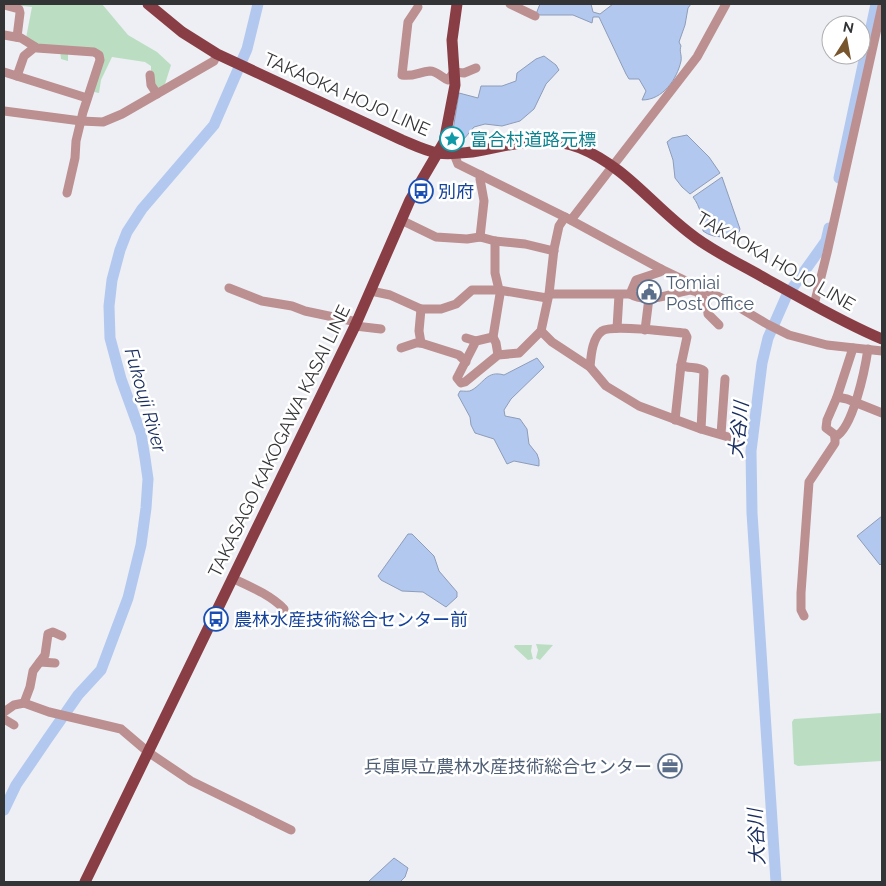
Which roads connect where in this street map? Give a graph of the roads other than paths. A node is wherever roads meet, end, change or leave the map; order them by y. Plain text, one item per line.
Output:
1 (148, 4) edge
2 (457, 4) edge
3 (510, 4) edge
4 (726, 4) edge
5 (4, 5) edge
6 (882, 6) edge
7 (418, 7) dead end
8 (535, 16) dead end
9 (4, 35) edge
10 (17, 37) junction
11 (36, 47) junction
12 (217, 54) junction
13 (476, 68) dead end
14 (4, 72) edge
15 (454, 72) junction
16 (150, 75) dead end
17 (17, 76) junction
18 (157, 94) junction
19 (88, 98) junction
20 (4, 111) edge
21 (81, 121) junction
22 (438, 153) junction
23 (454, 154) junction
24 (612, 166) junction
25 (481, 175) junction
26 (67, 193) dead end
27 (568, 219) junction
28 (401, 220) junction
29 (480, 237) junction
30 (495, 242) junction
31 (554, 251) junction
32 (661, 269) junction
33 (229, 288) dead end
34 (691, 288) junction
35 (499, 290) junction
36 (371, 291) junction
37 (630, 294) junction
38 (619, 295) junction
39 (548, 296) junction
40 (649, 298) junction
41 (814, 305) junction
42 (421, 309) junction
43 (356, 324) junction
44 (719, 325) dead end
45 (617, 328) junction
46 (381, 329) dead end
47 (645, 330) junction
48 (541, 331) junction
49 (493, 337) junction
50 (466, 338) dead end
51 (882, 339) edge
52 (476, 341) junction
53 (421, 343) junction
54 (401, 348) dead end
55 (853, 348) junction
56 (868, 349) junction
57 (882, 350) edge
58 (498, 356) junction
59 (466, 362) junction
60 (681, 365) junction
61 (590, 367) junction
62 (725, 379) dead end
63 (837, 397) junction
64 (856, 402) junction
65 (882, 413) edge
66 (675, 420) junction
67 (701, 429) junction
68 (721, 434) junction
69 (835, 437) junction
70 (735, 439) dead end
71 (232, 578) junction
72 (284, 609) dead end
73 (804, 616) dead end
74 (62, 636) dead end
75 (40, 662) junction
76 (56, 663) dead end
77 (24, 703) junction
78 (4, 712) edge
79 (4, 719) edge
80 (14, 726) dead end
81 (148, 752) junction
82 (291, 830) dead end
83 (85, 882) edge

1 - 12 main road, TAKAOKA HOJO LINE
2 - 15 main road, TAKASAGO KAKOGAWA KASAI LINE
3 - 8 street
4 - 24 street
5 - 10 street
6 - 41 street
7 - 15 street
9 - 10 street
10 - 11 street
11 - 17 street
11 - 19 street
12 - 18 street
12 - 22 main road, TAKAOKA HOJO LINE
13 - 15 street
14 - 17 street
15 - 22 main road, TAKASAGO KAKOGAWA KASAI LINE
16 - 18 street
17 - 19 street
18 - 21 street
19 - 21 street
20 - 21 street
21 - 26 street
22 - 23 main road, TAKAOKA HOJO LINE
22 - 28 main road, TAKASAGO KAKOGAWA KASAI LINE
23 - 24 main road, TAKAOKA HOJO LINE
23 - 25 street
24 - 27 street
24 - 41 main road, TAKAOKA HOJO LINE
25 - 27 street
25 - 29 street
27 - 31 street
27 - 32 street
28 - 29 street
28 - 36 main road, TAKASAGO KAKOGAWA KASAI LINE
29 - 30 street
30 - 31 street
30 - 35 street
31 - 39 street
32 - 34 street
32 - 37 street
33 - 43 street
34 - 40 street
34 - 44 street
34 - 55 street
35 - 39 street
35 - 42 street
35 - 49 street
36 - 42 street
36 - 43 main road, TAKASAGO KAKOGAWA KASAI LINE
37 - 38 street
37 - 40 street
38 - 39 street
38 - 45 street
39 - 48 street
40 - 47 street
41 - 51 main road, TAKAOKA HOJO LINE
42 - 53 street
43 - 46 street
43 - 71 main road, TAKASAGO KAKOGAWA KASAI LINE
45 - 47 street
45 - 61 street
47 - 60 street
48 - 58 street
48 - 61 street
49 - 52 street
49 - 58 street
50 - 52 street
52 - 59 street
53 - 54 street
53 - 59 street
55 - 56 street
55 - 63 street
56 - 57 street
56 - 64 street
58 - 59 street
60 - 66 street
60 - 67 street
61 - 66 street
62 - 68 street
63 - 64 street
63 - 69 street
64 - 65 street
64 - 69 street
66 - 67 street
67 - 68 street
68 - 70 street
69 - 73 street
71 - 72 street
71 - 81 main road, TAKASAGO KAKOGAWA KASAI LINE
74 - 75 street
75 - 76 street
75 - 77 street
77 - 78 street
77 - 81 street
79 - 80 street
81 - 82 street
81 - 83 main road, TAKASAGO KAKOGAWA KASAI LINE

